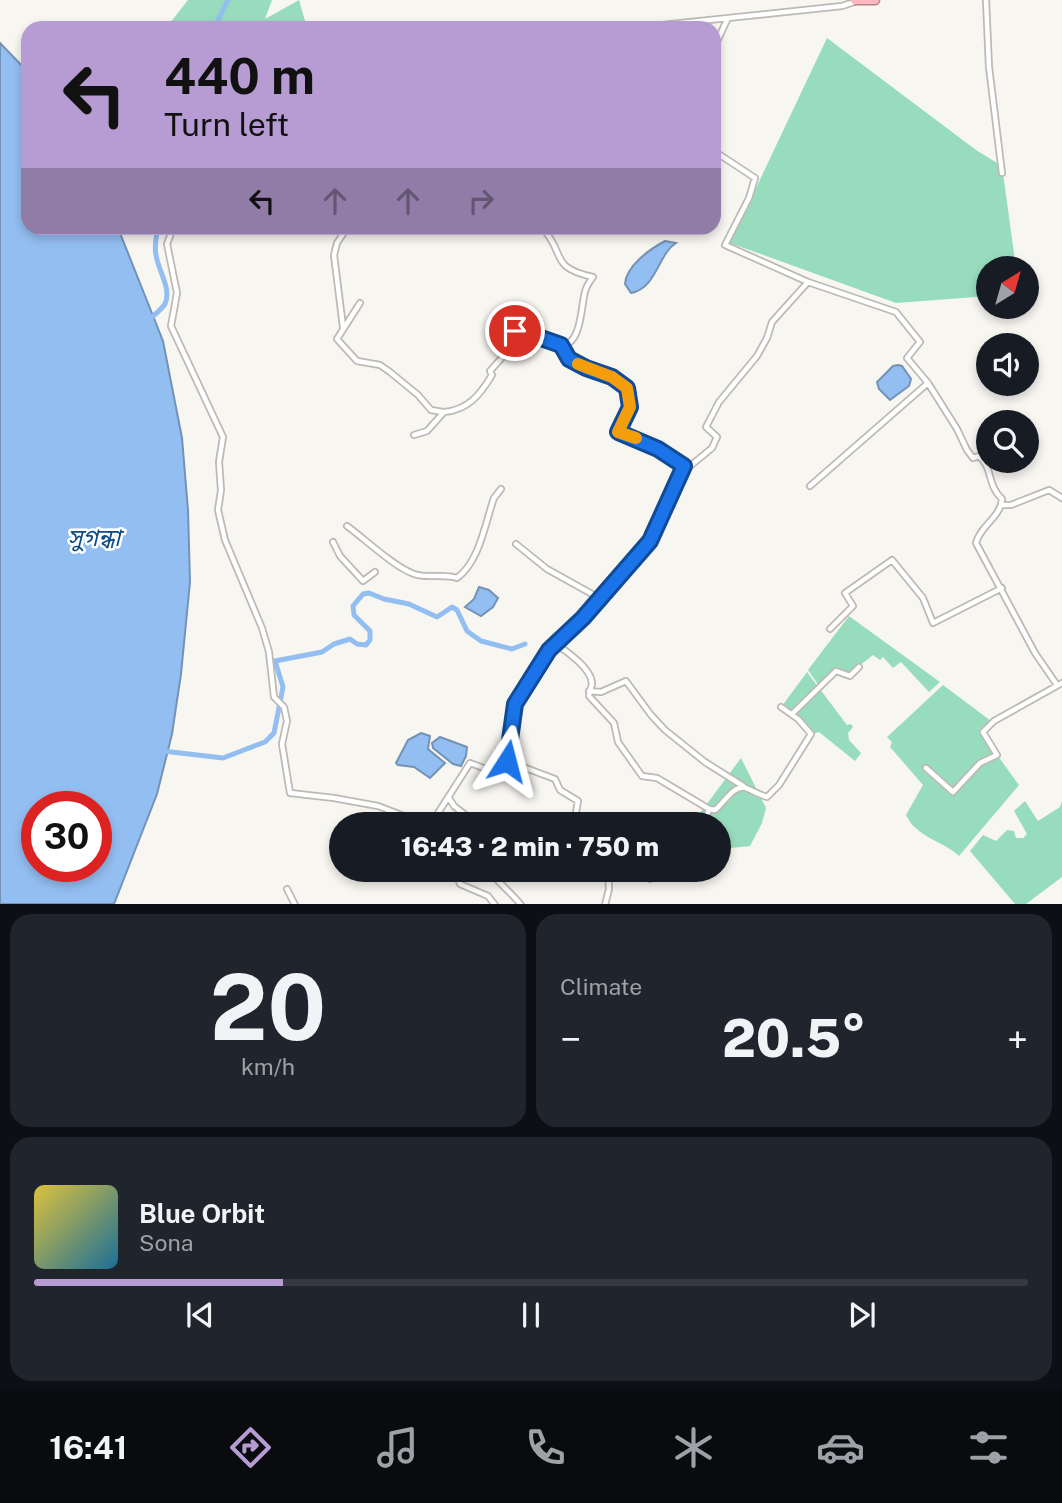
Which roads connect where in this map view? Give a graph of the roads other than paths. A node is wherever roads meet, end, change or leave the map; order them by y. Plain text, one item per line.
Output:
1 (875, 0) edge
2 (986, 0) edge
3 (856, 1) edge
4 (728, 19) junction
5 (707, 21) edge
6 (721, 34) edge
7 (721, 156) edge
8 (1002, 173) dead end
9 (170, 235) edge
10 (342, 235) edge
11 (548, 235) edge
12 (808, 282) junction
13 (360, 303) dead end
14 (343, 328) junction
15 (561, 345) junction
16 (928, 383) junction
17 (444, 412) junction
18 (414, 435) dead end
19 (684, 466) junction
20 (810, 485) dead end
21 (501, 489) dead end
22 (1062, 498) edge
23 (1002, 505) junction
24 (347, 526) dead end
25 (333, 542) dead end
26 (516, 544) dead end
27 (375, 572) dead end
28 (1002, 588) junction
29 (601, 599) junction
30 (830, 629) dead end
31 (555, 644) junction
32 (859, 667) dead end
33 (1059, 684) edge
34 (589, 691) junction
35 (781, 707) dead end
36 (792, 714) junction
37 (507, 761) junction
38 (926, 768) dead end
39 (743, 787) junction
40 (449, 798) junction
41 (709, 809) junction
42 (393, 812) edge
43 (439, 812) edge
44 (462, 812) edge
45 (576, 812) edge
46 (708, 812) edge
47 (459, 882) edge
48 (497, 882) edge
49 (609, 882) edge
50 (287, 889) dead end
51 (294, 904) edge
52 (494, 904) edge
53 (520, 904) edge
54 (605, 904) edge

1 - 3 highway
2 - 8 street
3 - 4 street
4 - 5 street
4 - 6 street
7 - 12 street
9 - 42 street
10 - 14 street
11 - 15 street
12 - 16 street
12 - 19 street
13 - 14 street
14 - 17 street
15 - 17 street
15 - 19 street
16 - 20 street
16 - 23 street
17 - 18 street
19 - 29 street
21 - 24 street
22 - 23 street
23 - 28 street
25 - 27 street
26 - 29 street
28 - 30 street
28 - 33 street
29 - 31 street
31 - 34 street
31 - 37 street
32 - 36 street
33 - 38 street
34 - 39 street
34 - 41 street
35 - 36 street
36 - 39 street
37 - 40 street
37 - 45 street
39 - 41 street
40 - 43 street
40 - 44 street
41 - 46 street
47 - 52 street
48 - 53 street
49 - 54 street
50 - 51 street

